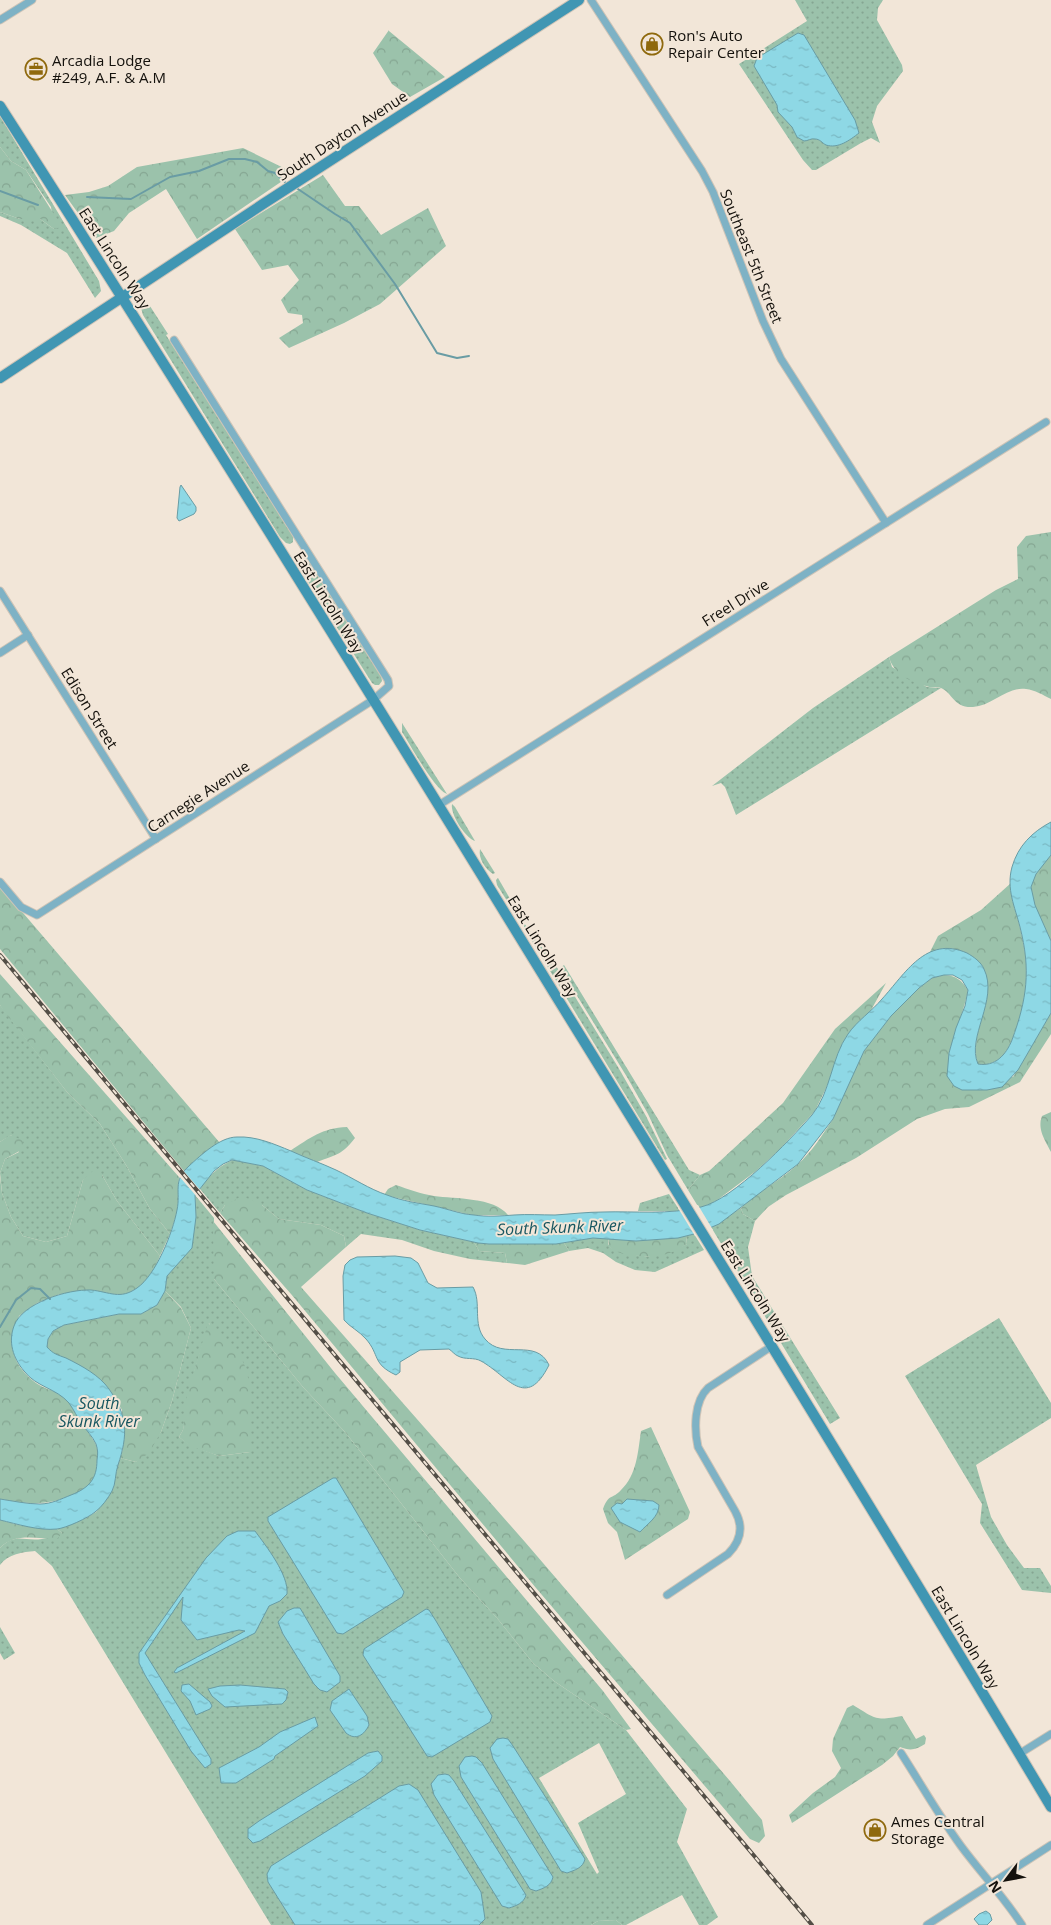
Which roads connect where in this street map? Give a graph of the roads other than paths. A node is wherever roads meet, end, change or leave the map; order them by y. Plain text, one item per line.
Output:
1 (32, 0) edge
2 (579, 0) edge
3 (591, 0) edge
4 (0, 20) edge
5 (0, 106) edge
6 (122, 296) junction
7 (174, 340) dead end
8 (0, 378) edge
9 (1046, 422) dead end
10 (886, 523) junction
11 (0, 591) edge
12 (28, 635) junction
13 (0, 653) edge
14 (373, 700) junction
15 (439, 805) junction
16 (156, 839) junction
17 (0, 882) edge
18 (772, 1346) junction
19 (667, 1595) dead end
20 (1051, 1734) edge
21 (901, 1753) dead end
22 (1019, 1754) junction
23 (1051, 1807) edge
24 (1051, 1845) edge
25 (992, 1883) junction
26 (927, 1925) edge
27 (1022, 1925) edge

1 - 4 street
2 - 6 main road, South Dayton Avenue
3 - 10 street, Southeast 5th Street
5 - 6 main road, East Lincoln Way
6 - 8 main road, South Dayton Avenue
6 - 14 main road, East Lincoln Way
7 - 14 street, Carnegie Avenue
9 - 10 street, Freel Drive
10 - 15 street, Freel Drive
11 - 12 street, Edison Street
12 - 13 street
12 - 16 street, Edison Street
14 - 15 main road, East Lincoln Way
14 - 16 street, Carnegie Avenue
15 - 18 main road, East Lincoln Way
16 - 17 street, Carnegie Avenue
18 - 19 street
18 - 22 main road, East Lincoln Way
20 - 22 street
21 - 25 street
22 - 23 main road, East Lincoln Way
24 - 25 street
25 - 26 street
25 - 27 street

